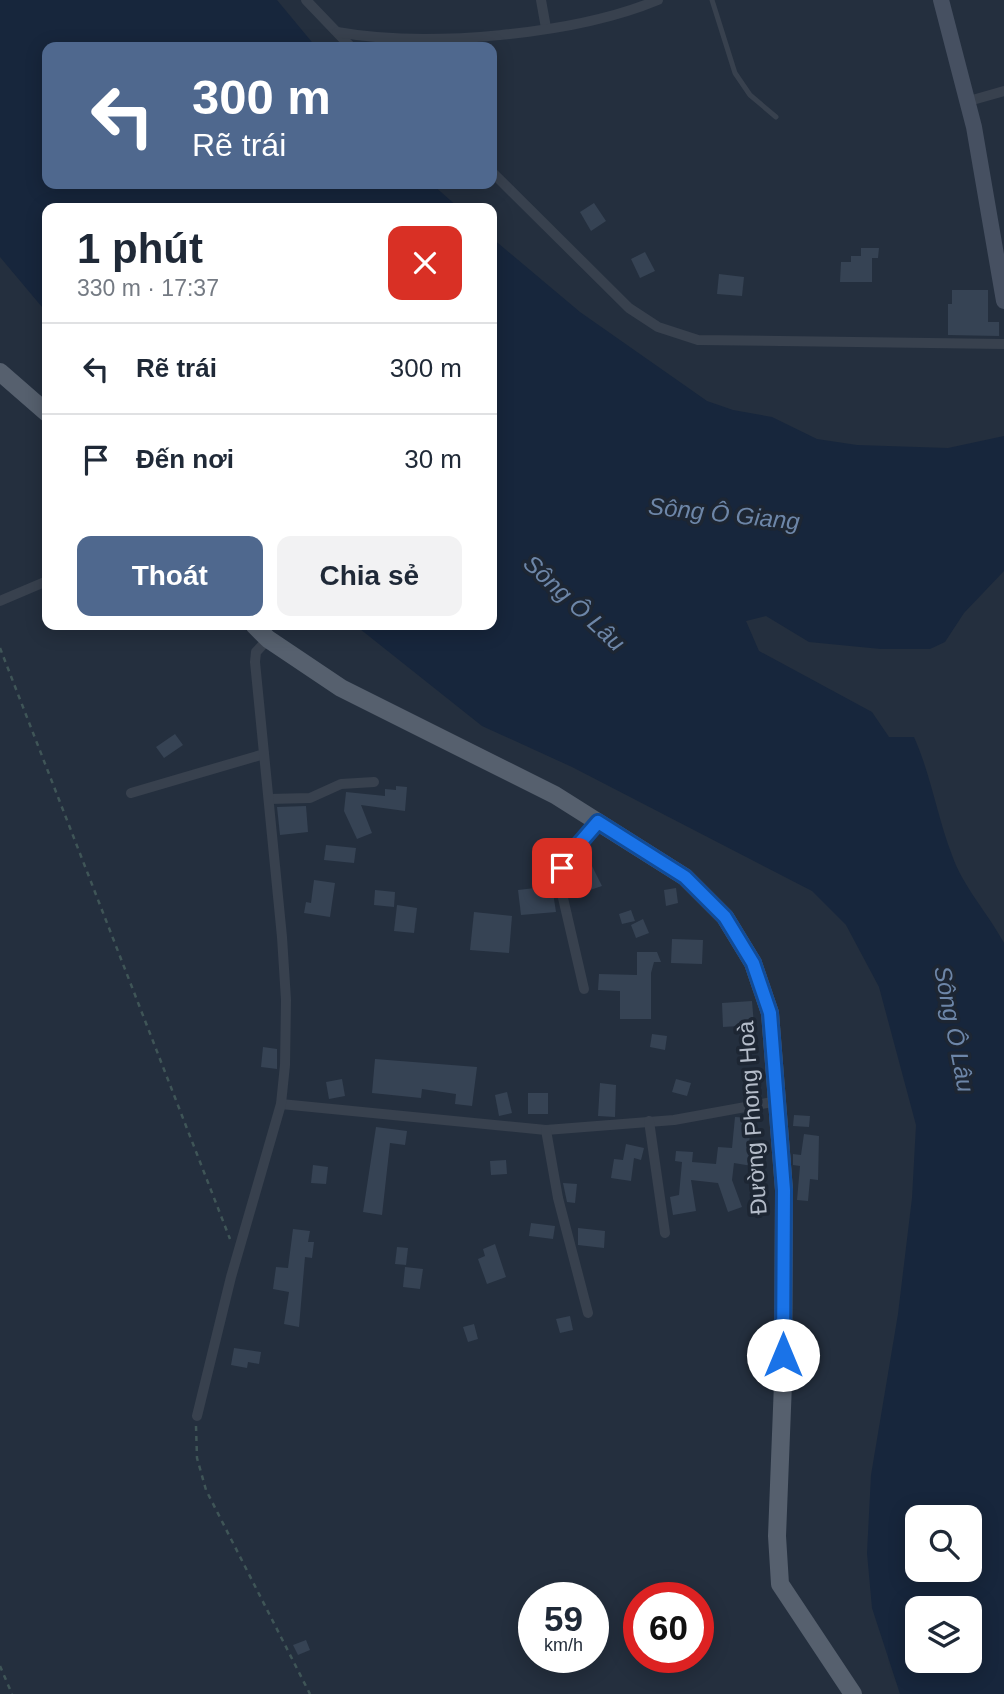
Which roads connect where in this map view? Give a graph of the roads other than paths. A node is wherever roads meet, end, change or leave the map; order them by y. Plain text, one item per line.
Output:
1 (541, 0) edge
2 (658, 0) edge
3 (712, 0) edge
4 (941, 0) edge
5 (313, 3) edge
6 (546, 28) junction
7 (337, 32) junction
8 (488, 34) junction
9 (346, 42) edge
10 (487, 42) edge
11 (1004, 91) edge
12 (969, 101) junction
13 (776, 117) dead end
14 (497, 177) edge
15 (1004, 301) edge
16 (1004, 344) edge
17 (0, 372) edge
18 (42, 409) edge
19 (42, 583) edge
20 (0, 601) edge
21 (259, 630) edge
22 (268, 639) junction
23 (264, 754) junction
24 (374, 782) dead end
25 (131, 793) dead end
26 (269, 799) junction
27 (598, 822) junction
28 (584, 989) dead end
29 (778, 1101) junction
30 (281, 1104) junction
31 (649, 1121) junction
32 (546, 1130) junction
33 (665, 1233) dead end
34 (589, 1313) dead end
35 (197, 1416) road end
36 (853, 1694) edge

1 - 6 street
2 - 6 street
3 - 13 lane
4 - 12 street
5 - 7 street
6 - 8 street
7 - 8 street
7 - 9 street
8 - 10 street
11 - 12 street
12 - 15 street
14 - 16 street
17 - 18 main road
19 - 20 street
21 - 22 main road, Đường Phong Hoà
22 - 23 street
22 - 27 main road, Đường Phong Hoà
23 - 25 street
23 - 26 street
24 - 26 street
26 - 30 street
27 - 28 street
27 - 29 main road, Đường Phong Hoà
29 - 31 street
29 - 36 main road, Đường Phong Hoà
30 - 32 street
30 - 35 street
31 - 32 street
31 - 33 street
32 - 34 street

